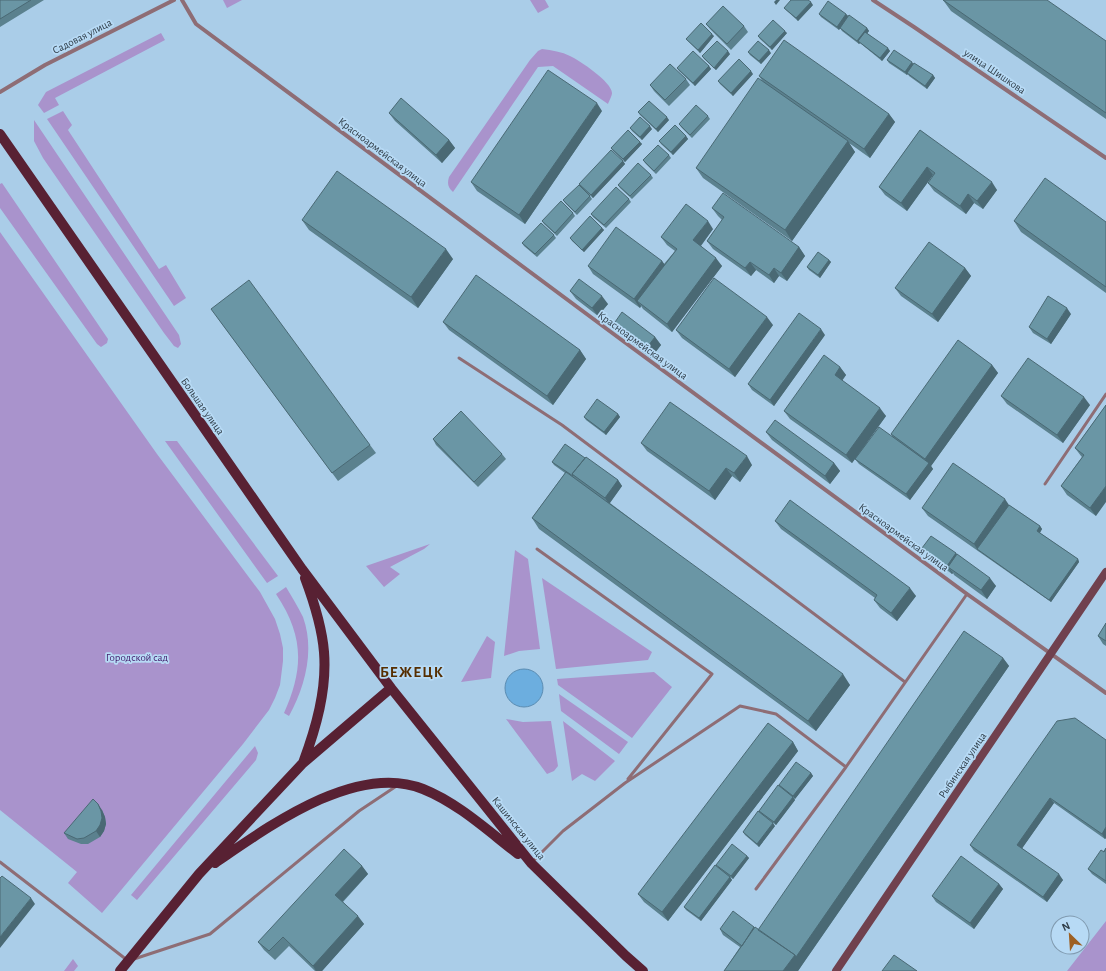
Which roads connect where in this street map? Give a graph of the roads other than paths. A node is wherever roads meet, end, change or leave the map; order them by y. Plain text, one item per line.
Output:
1 (174, 0) edge
2 (182, 0) edge
3 (873, 0) edge
4 (0, 92) edge
5 (0, 134) edge
6 (1106, 158) edge
7 (459, 358) dead end
8 (1106, 394) edge
9 (1045, 484) dead end
10 (537, 549) dead end
11 (302, 569) junction
12 (1106, 572) edge
13 (967, 594) junction
14 (1050, 653) junction
15 (905, 682) junction
16 (391, 688) junction
17 (1106, 693) edge
18 (302, 764) junction
19 (846, 767) junction
20 (625, 782) junction
21 (400, 784) junction
22 (0, 862) edge
23 (531, 863) junction
24 (199, 874) junction
25 (756, 889) dead end
26 (128, 961) junction
27 (120, 971) edge
28 (643, 971) edge
29 (836, 971) edge

1 - 4 street, Садовая улица
2 - 13 street, Красноармейская улица
3 - 6 street, улица Шишкова
5 - 11 main road, Большая улица
7 - 15 lane
8 - 9 lane
10 - 20 lane
11 - 16 main road, Большая улица
11 - 18 main road
12 - 14 main road, Рыбинская улица
13 - 14 street, Красноармейская улица
13 - 15 lane
14 - 17 street, Красноармейская улица
14 - 29 main road, Рыбинская улица
15 - 19 lane
16 - 18 main road
16 - 23 main road, Кашинская улица
18 - 24 main road
19 - 20 lane
19 - 25 lane
20 - 23 lane
21 - 23 main road
21 - 24 main road
21 - 26 lane
22 - 26 lane
23 - 28 main road, Кашинская улица
24 - 26 main road
26 - 27 main road

